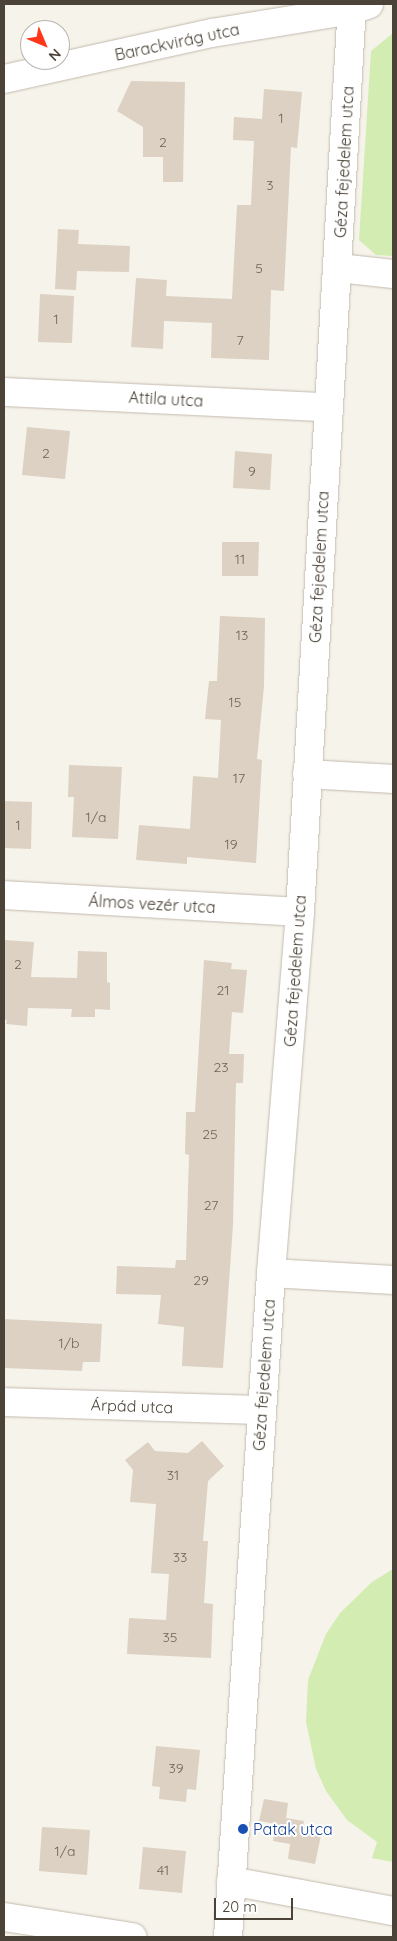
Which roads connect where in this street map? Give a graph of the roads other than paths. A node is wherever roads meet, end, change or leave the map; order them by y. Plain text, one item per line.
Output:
1 (359, 6) edge
2 (4, 79) edge
3 (338, 268) junction
4 (393, 274) edge
5 (4, 392) edge
6 (328, 407) junction
7 (307, 774) junction
8 (393, 780) edge
9 (4, 896) edge
10 (300, 912) junction
11 (271, 1273) junction
12 (393, 1280) edge
13 (4, 1402) edge
14 (261, 1410) junction
15 (231, 1881) junction
16 (393, 1911) edge
17 (4, 1917) edge
18 (132, 1937) edge
19 (228, 1937) edge

1 - 2 street, Barackvirág utca
1 - 3 street, Géza fejedelem utca
3 - 4 street
3 - 6 street, Géza fejedelem utca
5 - 6 street, Attila utca
6 - 7 street, Géza fejedelem utca
7 - 8 street
7 - 10 street, Géza fejedelem utca
9 - 10 street, Álmos vezér utca
10 - 11 street, Géza fejedelem utca
11 - 12 street
11 - 14 street, Géza fejedelem utca
13 - 14 street, Árpád utca
14 - 15 street, Géza fejedelem utca
15 - 16 street
15 - 19 street, Géza fejedelem utca
17 - 18 street

